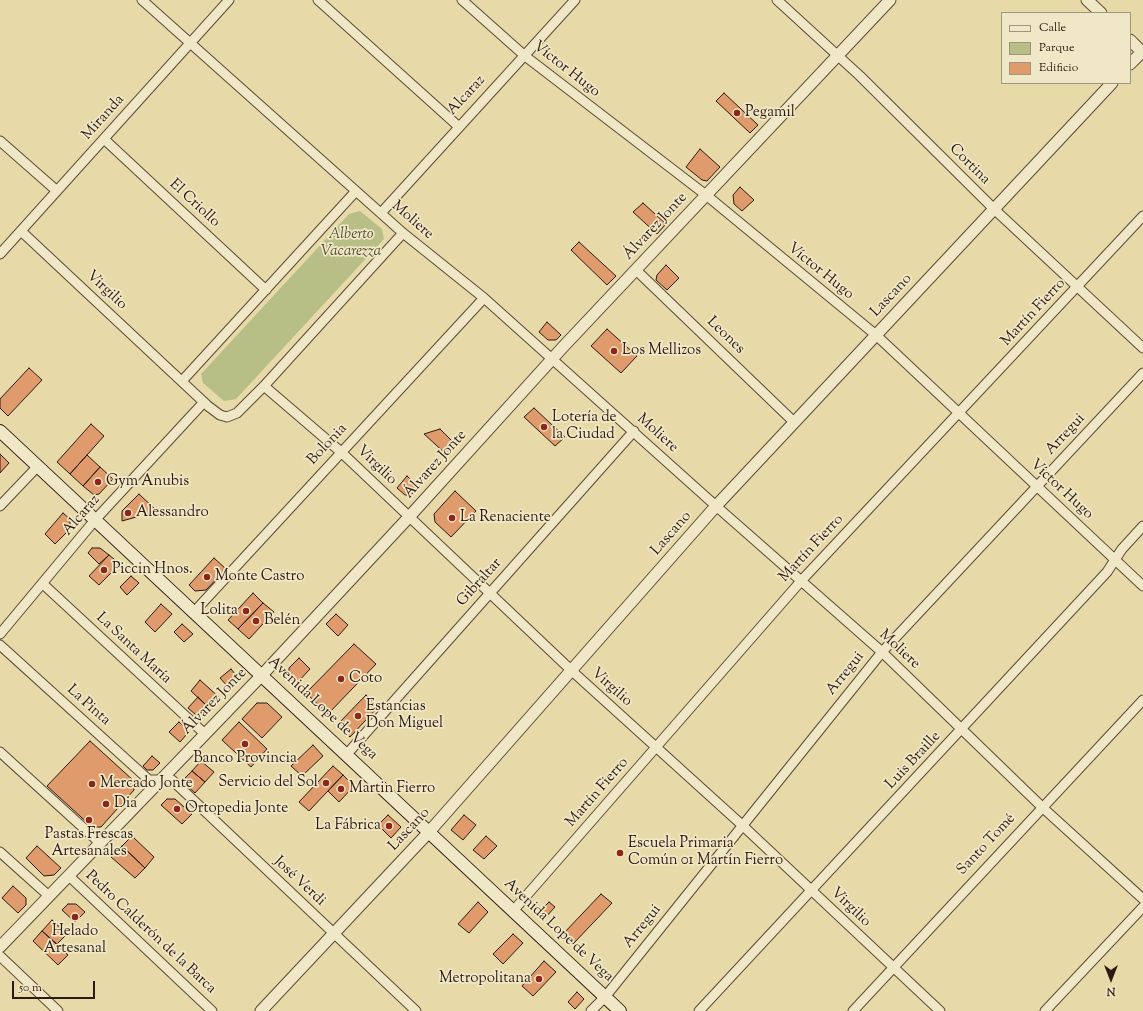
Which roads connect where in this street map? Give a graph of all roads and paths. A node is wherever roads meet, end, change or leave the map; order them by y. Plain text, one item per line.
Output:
1 (142, 0) edge
2 (229, 0) edge
3 (318, 0) edge
4 (462, 0) edge
5 (575, 0) edge
6 (777, 0) edge
7 (890, 0) edge
8 (1087, 0) edge
9 (1100, 12) edge
10 (1131, 41) edge
11 (190, 44) junction
12 (1142, 52) edge
13 (837, 54) junction
14 (525, 56) junction
15 (1131, 63) edge
16 (1111, 84) edge
17 (458, 126) junction
18 (104, 139) junction
19 (0, 141) edge
20 (57, 191) junction
21 (356, 191) junction
22 (706, 195) junction
23 (994, 209) junction
24 (381, 213) junction
25 (1143, 216) edge
26 (21, 231) junction
27 (402, 233) junction
28 (0, 254) edge
29 (636, 270) junction
30 (1078, 286) junction
31 (266, 290) junction
32 (484, 298) junction
33 (876, 335) junction
34 (1143, 348) edge
35 (552, 359) junction
36 (1143, 373) edge
37 (182, 381) junction
38 (264, 386) junction
39 (204, 402) junction
40 (958, 412) junction
41 (794, 422) junction
42 (0, 431) edge
43 (634, 431) junction
44 (341, 452) junction
45 (38, 466) junction
46 (1037, 486) junction
47 (0, 506) edge
48 (716, 506) junction
49 (409, 517) junction
50 (95, 520) junction
51 (1143, 526) edge
52 (1115, 560) junction
53 (802, 581) junction
54 (43, 584) junction
55 (1143, 586) edge
56 (490, 593) junction
57 (194, 612) junction
58 (0, 634) edge
59 (0, 645) edge
60 (882, 652) junction
61 (572, 671) junction
62 (262, 675) junction
63 (1143, 700) edge
64 (962, 730) junction
65 (204, 734) junction
66 (656, 747) junction
67 (0, 752) edge
68 (347, 754) junction
69 (160, 780) junction
70 (1042, 807) junction
71 (742, 825) junction
72 (429, 832) junction
73 (100, 843) junction
74 (0, 852) edge
75 (69, 876) junction
76 (812, 890) junction
77 (49, 896) junction
78 (1143, 899) edge
79 (1143, 907) edge
80 (513, 911) junction
81 (334, 934) junction
82 (0, 947) edge
83 (0, 956) edge
84 (893, 967) junction
85 (605, 997) junction
86 (58, 1011) edge
87 (212, 1011) edge
88 (261, 1011) edge
89 (416, 1011) edge
90 (591, 1011) edge
91 (620, 1011) edge
92 (699, 1011) edge
93 (853, 1011) edge
94 (940, 1011) edge
95 (1046, 1011) edge

1 - 11 street, Moliere
2 - 11 street, Miranda
3 - 17 street
4 - 14 street, Víctor Hugo
5 - 14 street, Alcaraz
6 - 13 street, Cortina
7 - 13 street, Álvarez Jonte
8 - 9 street
10 - 12 street
11 - 18 street, Miranda
11 - 21 street, Moliere
12 - 15 street
13 - 22 street, Álvarez Jonte
13 - 23 street, Cortina
14 - 17 street, Alcaraz
14 - 22 street, Víctor Hugo
16 - 23 street, Lascano
17 - 24 street, Alcaraz
18 - 20 street, Miranda
18 - 31 street, El Criollo
19 - 20 street
20 - 26 street, Miranda
21 - 24 street, Moliere
21 - 31 street
22 - 29 street, Álvarez Jonte
22 - 33 street, Víctor Hugo
23 - 30 street, Cortina
23 - 33 street, Lascano
24 - 27 street, Moliere
25 - 30 street, Martín Fierro
26 - 28 street, Miranda
26 - 37 street, Virgilio
27 - 32 street, Moliere
27 - 38 street
29 - 35 street, Álvarez Jonte
29 - 41 street, Leones
30 - 34 street, Cortina
30 - 40 street, Martín Fierro
31 - 37 street
32 - 35 street, Moliere
32 - 44 street, Bolonia
33 - 40 street, Víctor Hugo
33 - 41 street, Lascano
35 - 43 street, Moliere
35 - 49 street, Álvarez Jonte
36 - 46 street, Arregui
37 - 39 street, Virgilio
38 - 39 street, Virgilio
38 - 44 street, Virgilio
39 - 50 street, Alcaraz
40 - 46 street, Víctor Hugo
40 - 53 street, Martín Fierro
41 - 48 street, Lascano
42 - 45 main road, Avenida Lope de Vega
43 - 48 street, Moliere
43 - 56 street, Gibraltar
44 - 49 street, Virgilio
44 - 57 street, Bolonia
45 - 47 street
45 - 50 main road, Avenida Lope de Vega
46 - 52 street, Víctor Hugo
46 - 60 street, Arregui
48 - 53 street, Moliere
48 - 61 street, Lascano
49 - 56 street, Virgilio
49 - 62 street, Álvarez Jonte
50 - 54 street, Alcaraz
50 - 57 main road, Avenida Lope de Vega
51 - 52 street, Luis Braille
52 - 55 street, Víctor Hugo
52 - 64 street, Luis Braille
53 - 60 street, Moliere
53 - 66 street, Martín Fierro
54 - 58 street, Alcaraz
54 - 65 street, La Santa María
56 - 61 street, Virgilio
56 - 68 street, Gibraltar
57 - 62 main road, Avenida Lope de Vega
59 - 69 street, La Pinta
60 - 64 street, Moliere
60 - 71 street, Arregui
61 - 66 street, Virgilio
61 - 72 street, Lascano
62 - 65 street, Álvarez Jonte
62 - 68 main road, Avenida Lope de Vega
63 - 70 street, Santo Tomé
64 - 70 street, Moliere
64 - 76 street, Luis Braille
65 - 69 street, Álvarez Jonte
66 - 71 street, Virgilio
66 - 80 street, Martín Fierro
67 - 73 street
68 - 72 main road, Avenida Lope de Vega
69 - 73 street, Álvarez Jonte
69 - 81 street, José Verdi
70 - 78 street, Moliere
70 - 84 street, Santo Tomé
71 - 76 street, Virgilio
71 - 85 street, Arregui
72 - 80 main road, Avenida Lope de Vega
72 - 81 street, Lascano
73 - 75 street, Álvarez Jonte
74 - 77 street
75 - 77 street, Álvarez Jonte
75 - 87 street, Pedro Calderón de la Barca
76 - 84 street, Virgilio
76 - 92 street, Luis Braille
77 - 82 street, Álvarez Jonte
79 - 95 street
80 - 85 main road, Avenida Lope de Vega
81 - 88 street, Lascano
81 - 89 street, José Verdi
83 - 86 street
84 - 93 street, Santo Tomé
84 - 94 street, Virgilio
85 - 90 street, Arregui
85 - 91 main road, Avenida Lope de Vega

